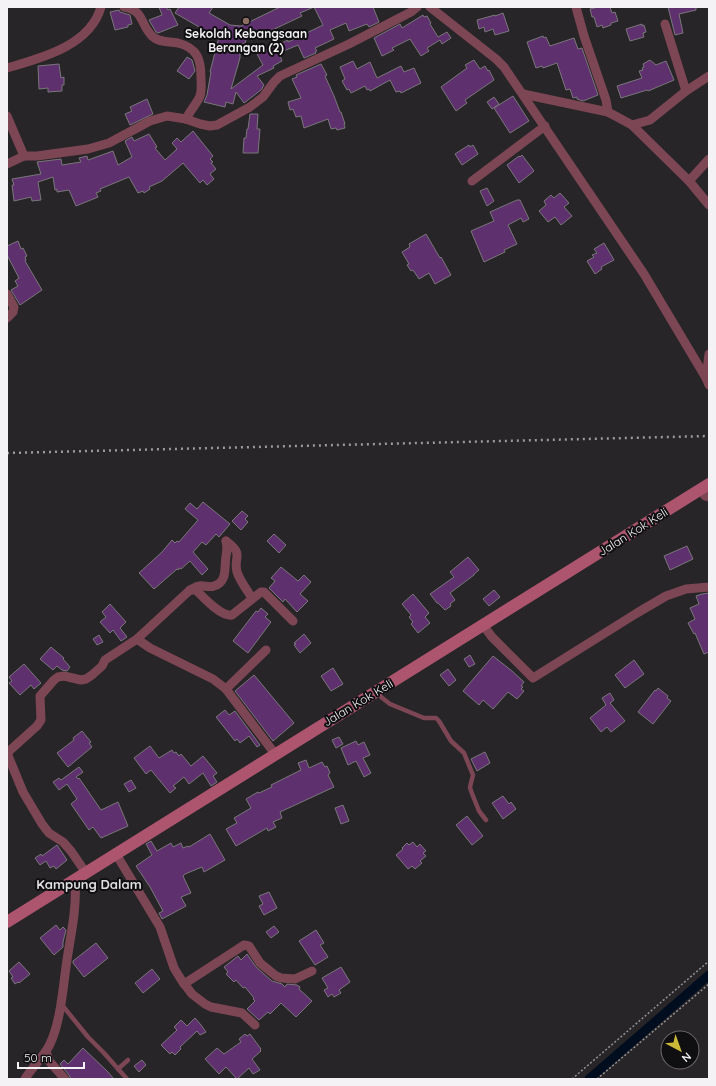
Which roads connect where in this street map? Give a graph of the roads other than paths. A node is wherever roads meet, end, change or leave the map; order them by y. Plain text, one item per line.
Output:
1 (101, 7) edge
2 (124, 7) edge
3 (417, 7) edge
4 (430, 7) edge
5 (576, 7) edge
6 (665, 24) dead end
7 (7, 68) edge
8 (709, 76) edge
9 (686, 91) junction
10 (523, 94) junction
11 (608, 112) junction
12 (7, 116) edge
13 (186, 119) junction
14 (632, 125) junction
15 (545, 126) junction
16 (24, 156) junction
17 (709, 159) edge
18 (7, 164) edge
19 (472, 181) dead end
20 (689, 182) junction
21 (704, 194) edge
22 (709, 205) edge
23 (7, 294) edge
24 (7, 318) edge
25 (709, 354) edge
26 (708, 382) edge
27 (706, 490) edge
28 (709, 587) edge
29 (190, 590) junction
30 (252, 598) junction
31 (293, 621) dead end
32 (483, 625) junction
33 (137, 639) junction
34 (266, 650) dead end
35 (226, 689) junction
36 (375, 692) junction
37 (7, 753) edge
38 (275, 754) junction
39 (486, 820) dead end
40 (116, 854) junction
41 (86, 874) junction
42 (75, 880) junction
43 (7, 922) edge
44 (312, 971) dead end
45 (184, 984) junction
46 (61, 1004) junction
47 (255, 1025) dead end
48 (46, 1051) junction
49 (128, 1060) dead end
50 (118, 1069) junction
51 (25, 1079) edge
52 (65, 1079) edge
53 (127, 1079) edge

1 - 7 street
2 - 13 street
3 - 13 street
4 - 10 street
5 - 11 street
6 - 9 street
8 - 9 street
9 - 14 street
10 - 11 street
10 - 15 street
11 - 14 street
12 - 16 street
13 - 16 street
14 - 20 street
15 - 19 street
15 - 26 street
16 - 18 street
17 - 20 street
20 - 21 street
21 - 22 street
23 - 24 street
25 - 26 street
27 - 32 street, Jalan Kok Keli
28 - 32 street
29 - 30 street
29 - 30 street
29 - 33 street
30 - 31 street
32 - 36 street, Jalan Kok Keli
33 - 35 street
33 - 37 street
34 - 35 street
35 - 38 street
36 - 38 street, Jalan Kok Keli
36 - 39 lane
37 - 41 street
38 - 40 street, Jalan Kok Keli
40 - 41 street, Jalan Kok Keli
40 - 45 street
41 - 42 street, Jalan Kok Keli
42 - 43 street, Jalan Kok Keli
42 - 46 street
44 - 45 street
45 - 47 street
46 - 48 street
46 - 50 lane
48 - 51 street
48 - 52 street
49 - 50 lane
50 - 53 lane

